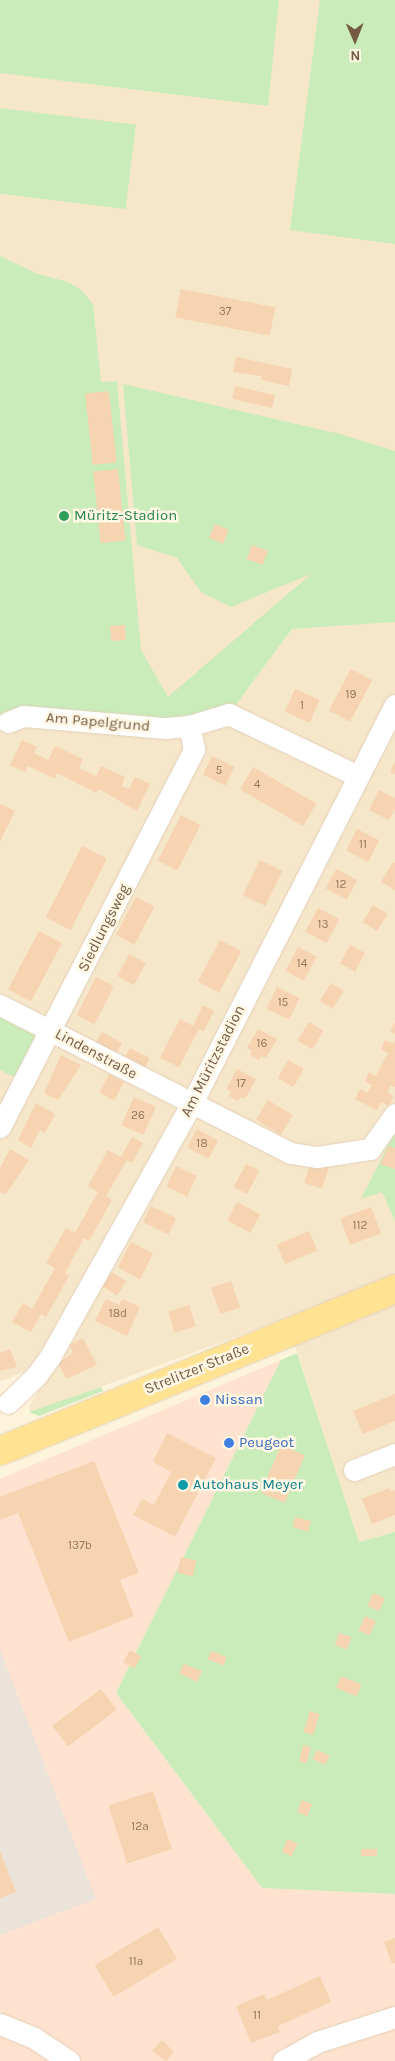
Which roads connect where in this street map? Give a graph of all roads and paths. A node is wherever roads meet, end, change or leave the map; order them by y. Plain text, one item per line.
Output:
1 (395, 705) edge
2 (3, 725) edge
3 (189, 726) junction
4 (358, 776) junction
5 (0, 1005) edge
6 (47, 1029) junction
7 (191, 1105) junction
8 (395, 1114) edge
9 (0, 1127) edge
10 (395, 1289) edge
11 (8, 1403) dead end
12 (0, 1451) edge
13 (395, 1454) edge
14 (354, 1470) dead end
15 (395, 2017) edge
16 (0, 2024) edge
17 (69, 2061) edge
18 (283, 2061) edge

1 - 4 street, Am Müritzstadion
2 - 3 street, Am Papelgrund
3 - 4 street
3 - 6 street, Siedlungsweg
4 - 7 street, Am Müritzstadion
5 - 6 street, Lindenstraße
6 - 7 street, Lindenstraße
6 - 9 street, Siedlungsweg
7 - 8 street, Lindenstraße
7 - 11 street, Am Müritzstadion
10 - 12 main road, Strelitzer Straße
13 - 14 street
15 - 18 street
16 - 17 street

